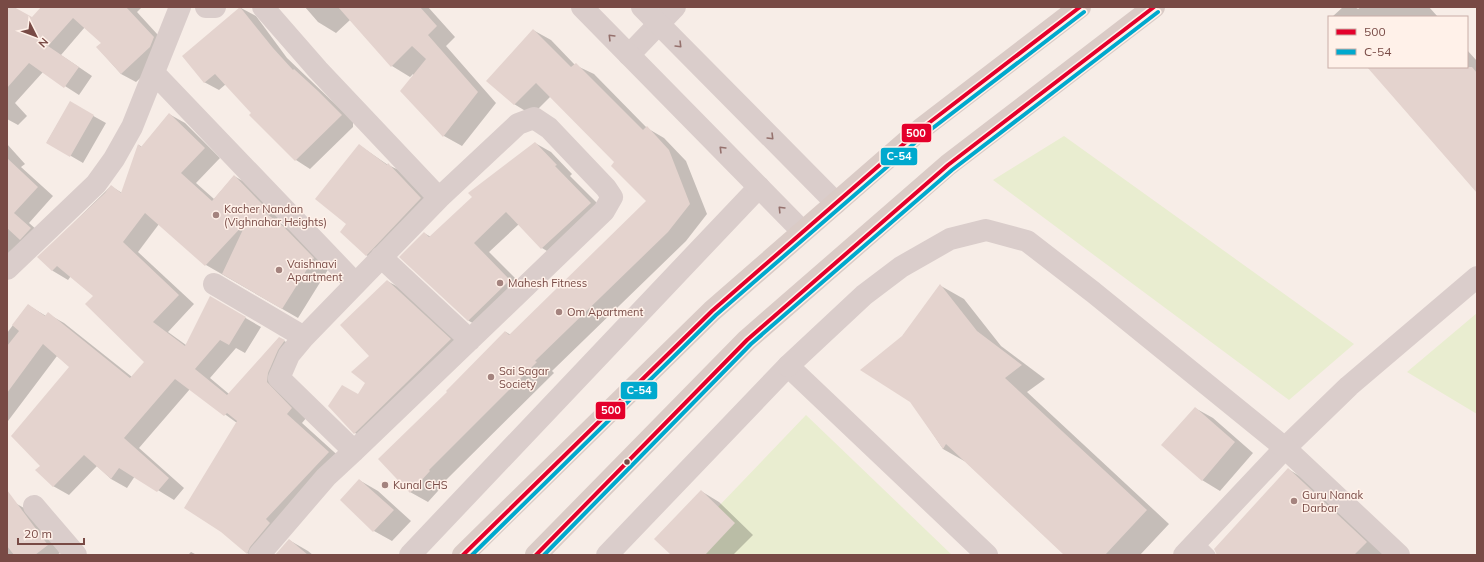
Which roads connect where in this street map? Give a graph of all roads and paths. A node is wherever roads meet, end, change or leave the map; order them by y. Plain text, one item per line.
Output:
1 (180, 7) edge
2 (206, 7) edge
3 (215, 7) edge
4 (262, 7) edge
5 (582, 7) edge
6 (642, 7) edge
7 (675, 7) edge
8 (1080, 7) edge
9 (1154, 7) edge
10 (659, 24) junction
11 (629, 55) junction
12 (155, 74) junction
13 (759, 187) junction
14 (439, 198) junction
15 (836, 203) junction
16 (802, 231) junction
17 (381, 256) junction
18 (7, 270) edge
19 (1477, 277) edge
20 (355, 283) junction
21 (214, 284) dead end
22 (304, 337) junction
23 (470, 340) junction
24 (788, 366) junction
25 (1285, 448) junction
26 (354, 451) junction
27 (34, 506) dead end
28 (1196, 551) edge
29 (76, 555) edge
30 (259, 555) edge
31 (410, 555) edge
32 (463, 555) edge
33 (536, 555) edge
34 (607, 555) edge
35 (986, 555) edge
36 (1399, 555) edge

1 - 12 street
2 - 3 street
4 - 14 street
11 -> 5 street
6 - 10 street
7 - 10 street
8 - 15 main road
9 - 33 main road
10 - 11 street
10 -> 15 street
13 -> 11 street
12 - 18 street
12 - 20 street
16 -> 13 street
13 - 31 street
14 - 17 street
14 - 23 street
15 - 16 main road
16 - 32 main road
17 - 20 street
17 - 23 street
19 - 25 street
20 - 22 street
21 - 22 street
22 - 26 street
23 - 26 street
24 - 25 street
24 - 34 street
24 - 35 street
25 - 28 street
25 - 36 street
26 - 30 street
27 - 29 street

